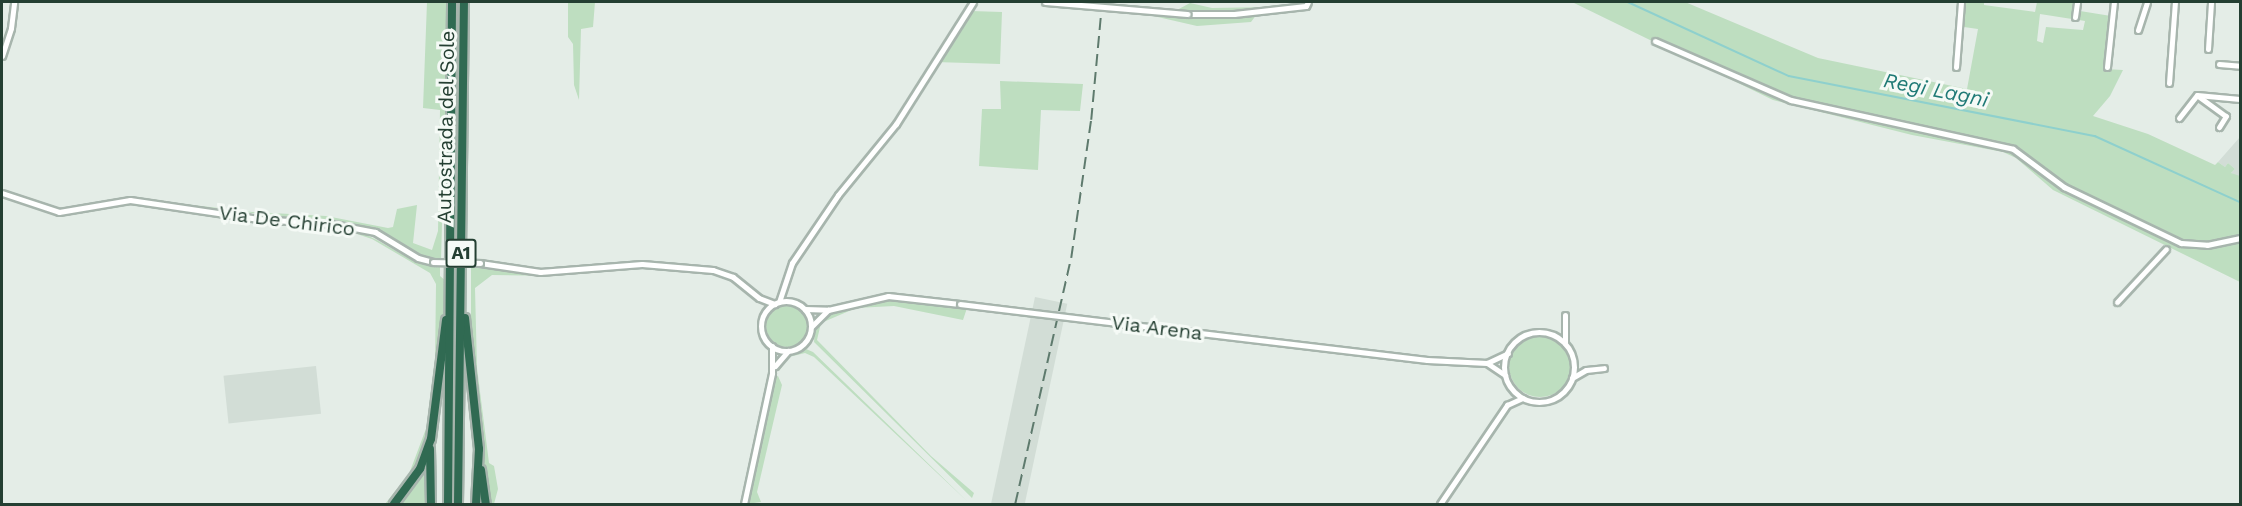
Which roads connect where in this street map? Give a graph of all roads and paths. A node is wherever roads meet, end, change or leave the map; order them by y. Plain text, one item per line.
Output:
1 (14, 2) edge
2 (452, 2) edge
3 (464, 2) edge
4 (972, 2) edge
5 (1045, 2) edge
6 (1308, 2) edge
7 (1961, 2) edge
8 (2076, 2) edge
9 (2114, 2) edge
10 (2147, 2) edge
11 (2175, 2) edge
12 (2211, 2) edge
13 (2075, 17) dead end
14 (2138, 30) dead end
15 (1655, 41) dead end
16 (2208, 49) dead end
17 (2, 56) edge
18 (2219, 64) dead end
19 (2241, 66) edge
20 (1956, 67) dead end
21 (2108, 67) dead end
22 (2169, 83) dead end
23 (2197, 95) junction
24 (2241, 99) edge
25 (2179, 118) dead end
26 (2219, 127) dead end
27 (2, 193) edge
28 (2241, 238) edge
29 (2166, 249) dead end
30 (461, 268) junction
31 (451, 276) junction
32 (784, 284) junction
33 (759, 298) junction
34 (791, 301) junction
35 (2117, 302) dead end
36 (777, 303) junction
37 (805, 309) junction
38 (828, 310) junction
39 (765, 313) junction
40 (1565, 315) dead end
41 (811, 328) junction
42 (1565, 343) junction
43 (772, 346) junction
44 (788, 351) junction
45 (1508, 352) junction
46 (1486, 363) junction
47 (1604, 368) dead end
48 (772, 373) junction
49 (1505, 375) junction
50 (1572, 378) junction
51 (1511, 387) junction
52 (1523, 398) junction
53 (1507, 405) junction
54 (431, 439) junction
55 (479, 449) junction
56 (394, 504) edge
57 (431, 504) edge
58 (448, 504) edge
59 (458, 504) edge
60 (476, 504) edge
61 (486, 504) edge
62 (744, 504) edge
63 (1440, 504) edge

1 - 17 street
2 - 31 highway, Autostrada del Sole / A1
3 - 30 highway, Autostrada del Sole / A1
4 - 32 street
5 - 6 street, bridge
7 - 20 street
8 - 13 street
9 - 21 street
10 - 14 street
11 - 22 street
12 - 16 street
15 - 28 street
18 - 19 street
23 - 24 street
23 - 25 street
23 - 26 street
27 - 33 street, Via De Chirico, bridge
29 - 35 street
30 - 55 highway
30 - 59 highway, Autostrada del Sole / A1
31 - 54 highway
31 - 58 highway, Autostrada del Sole / A1
32 - 34 street
32 - 36 street
33 - 36 street, Via De Chirico
33 - 39 street
34 - 36 street
34 - 37 street
36 - 39 street
37 - 38 street, Via Arena
37 - 41 street
38 - 41 street
38 - 46 street, Via Arena, bridge
39 - 43 street
40 - 42 street
41 - 44 street
42 - 45 street
42 - 50 street
43 - 44 street
43 - 48 street
44 - 48 street
45 - 46 street
45 - 49 street
46 - 49 street, Via Arena
47 - 50 street
48 - 62 street
49 - 51 street
50 - 52 street
51 - 52 street
51 - 53 street
52 - 53 street
53 - 63 street
54 - 56 highway
54 - 57 highway
55 - 60 highway
55 - 61 highway

